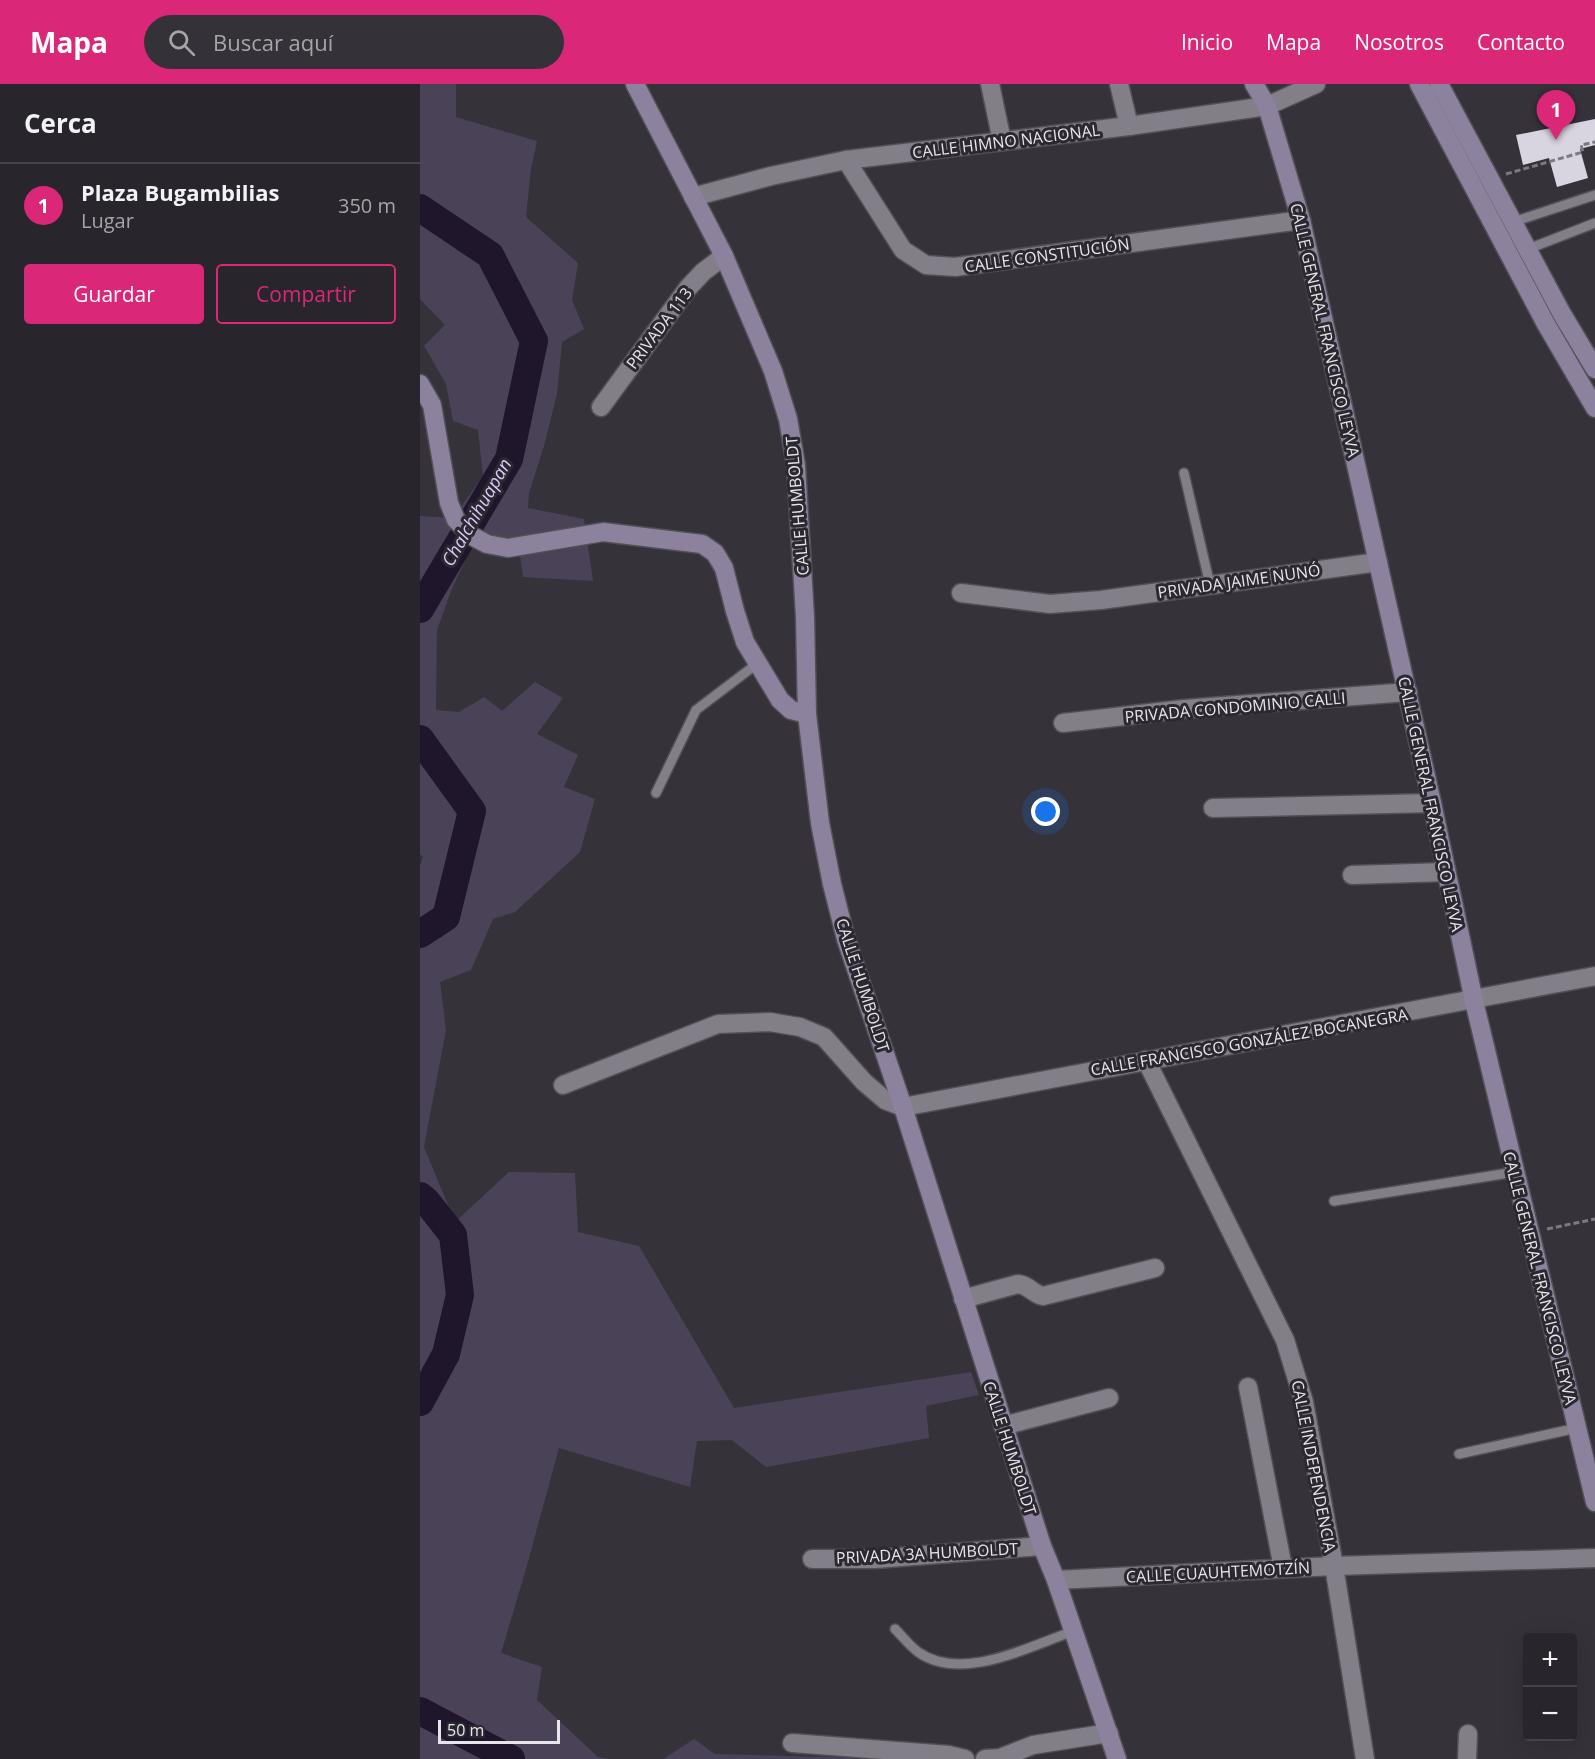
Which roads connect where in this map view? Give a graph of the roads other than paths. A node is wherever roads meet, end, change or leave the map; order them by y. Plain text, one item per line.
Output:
1 (635, 84) edge
2 (990, 84) edge
3 (1119, 84) edge
4 (1254, 84) edge
5 (1316, 84) edge
6 (1419, 84) edge
7 (1439, 84) edge
8 (1267, 106) junction
9 (1129, 126) junction
10 (1002, 141) junction
11 (846, 160) junction
12 (1595, 195) edge
13 (693, 197) junction
14 (1301, 220) junction
15 (1513, 222) junction
16 (1595, 223) edge
17 (1528, 249) junction
18 (724, 256) junction
19 (1595, 369) edge
20 (420, 384) edge
21 (601, 406) dead end
22 (1595, 408) edge
23 (1184, 473) dead end
24 (1378, 562) junction
25 (1210, 585) junction
26 (961, 593) dead end
27 (758, 663) junction
28 (1408, 692) junction
29 (807, 714) junction
30 (1063, 723) dead end
31 (656, 793) dead end
32 (1432, 803) junction
33 (1213, 808) dead end
34 (1446, 872) junction
35 (1353, 875) dead end
36 (1595, 976) edge
37 (1474, 1001) junction
38 (1146, 1060) junction
39 (563, 1085) dead end
40 (903, 1107) junction
41 (1515, 1172) junction
42 (1334, 1201) dead end
43 (1155, 1268) dead end
44 (963, 1299) junction
45 (1248, 1387) dead end
46 (1108, 1398) dead end
47 (1003, 1426) junction
48 (1577, 1428) junction
49 (1459, 1454) dead end
50 (1595, 1502) edge
51 (1042, 1546) junction
52 (1595, 1558) edge
53 (812, 1559) dead end
54 (1334, 1566) junction
55 (1283, 1568) junction
56 (1056, 1580) junction
57 (895, 1629) dead end
58 (1074, 1631) junction
59 (1108, 1732) junction
60 (1468, 1734) dead end
61 (792, 1743) dead end
62 (966, 1759) edge
63 (985, 1759) edge
64 (1117, 1759) edge
65 (1365, 1759) edge
66 (1467, 1759) edge

1 - 13 street, CALLE HUMBOLDT
2 - 10 street
3 - 9 street
4 - 8 street, CALLE GENERAL FRANCISCO LEYVA
5 - 8 street, CALLE HIMNO NACIONAL
6 - 22 street
7 - 15 street
8 - 9 street, CALLE HIMNO NACIONAL
8 - 14 street, CALLE GENERAL FRANCISCO LEYVA
9 - 10 street, CALLE HIMNO NACIONAL
10 - 11 street, CALLE HIMNO NACIONAL
11 - 13 street, CALLE HIMNO NACIONAL
11 - 14 street, CALLE CONSTITUCIÓN
12 - 15 lane
13 - 18 street, CALLE HUMBOLDT
14 - 24 street, CALLE GENERAL FRANCISCO LEYVA
15 - 17 street
16 - 17 lane
17 - 19 street
18 - 21 street, PRIVADA 113
18 - 29 street, CALLE HUMBOLDT
20 - 27 street
23 - 25 lane
24 - 25 street, PRIVADA JAIME NUNÓ
24 - 28 street, CALLE GENERAL FRANCISCO LEYVA
25 - 26 street, PRIVADA JAIME NUNÓ
27 - 29 street
27 - 31 lane
28 - 30 street, PRIVADA CONDOMINIO CALLI
28 - 32 street, CALLE GENERAL FRANCISCO LEYVA
29 - 40 street, CALLE HUMBOLDT
32 - 33 street
32 - 34 street, CALLE GENERAL FRANCISCO LEYVA
34 - 35 street
34 - 37 street, CALLE GENERAL FRANCISCO LEYVA
36 - 37 street, CALLE FRANCISCO GONZÁLEZ BOCANEGRA
37 - 38 street, CALLE FRANCISCO GONZÁLEZ BOCANEGRA
37 - 41 street, CALLE GENERAL FRANCISCO LEYVA
38 - 40 street, CALLE FRANCISCO GONZÁLEZ BOCANEGRA
38 - 54 street, CALLE INDEPENDENCIA
39 - 40 street
40 - 44 street, CALLE HUMBOLDT
41 - 42 lane
41 - 48 street, CALLE GENERAL FRANCISCO LEYVA
43 - 44 street
44 - 47 street, CALLE HUMBOLDT
45 - 55 street
46 - 47 street
47 - 51 street, CALLE HUMBOLDT
48 - 49 lane
48 - 50 street, CALLE GENERAL FRANCISCO LEYVA
51 - 53 street, PRIVADA 3A HUMBOLDT
51 - 56 street, CALLE HUMBOLDT
52 - 54 street, CALLE CUAUHTEMOTZÍN
54 - 55 street, CALLE CUAUHTEMOTZÍN
54 - 65 street, CALLE INDEPENDENCIA
55 - 56 street, CALLE CUAUHTEMOTZÍN
56 - 58 street, CALLE HUMBOLDT
57 - 58 lane
58 - 59 street, CALLE HUMBOLDT
59 - 63 street
59 - 64 street, CALLE HUMBOLDT
60 - 66 street
61 - 62 street

